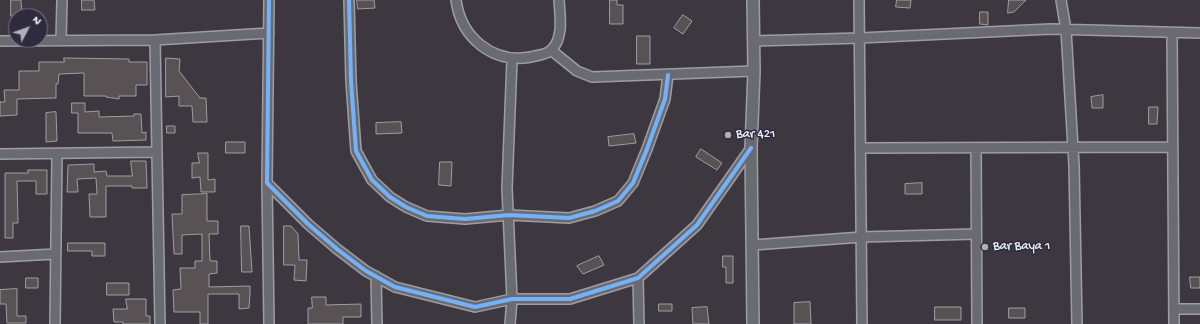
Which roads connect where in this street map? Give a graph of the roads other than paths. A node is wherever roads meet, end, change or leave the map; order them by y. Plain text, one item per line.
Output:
1 (62, 0) edge
2 (270, 0) edge
3 (349, 0) edge
4 (456, 0) edge
5 (560, 0) edge
6 (753, 0) edge
7 (860, 0) edge
8 (1061, 0) edge
9 (1066, 30) junction
10 (269, 33) junction
11 (1172, 33) junction
12 (1200, 33) edge
13 (860, 38) junction
14 (61, 40) junction
15 (155, 40) junction
16 (753, 40) junction
17 (0, 41) edge
18 (551, 50) junction
19 (512, 59) junction
20 (754, 71) junction
21 (668, 75) junction
22 (1172, 147) junction
23 (751, 148) junction
24 (860, 148) junction
25 (1073, 148) junction
26 (976, 149) junction
27 (156, 152) junction
28 (0, 154) edge
29 (57, 154) junction
30 (267, 183) junction
31 (509, 215) junction
32 (976, 234) junction
33 (862, 237) junction
34 (753, 245) junction
35 (55, 254) junction
36 (0, 257) edge
37 (376, 276) junction
38 (638, 278) junction
39 (512, 299) junction
40 (1174, 309) junction
41 (1200, 309) edge
42 (55, 324) edge
43 (160, 324) edge
44 (269, 324) edge
45 (377, 324) edge
46 (510, 324) edge
47 (639, 324) edge
48 (753, 324) edge
49 (862, 324) edge
50 (977, 324) edge
51 (1077, 324) edge
52 (1174, 324) edge

1 - 14 street
2 - 10 street
3 - 31 street
4 - 19 street
5 - 18 street
6 - 16 street
7 - 13 street
8 - 9 street
9 - 11 street
9 - 13 street
9 - 25 street
10 - 15 street
10 - 30 street
11 - 12 street
11 - 22 street
13 - 16 street
13 - 24 street
14 - 15 street
14 - 17 street
15 - 27 street
16 - 20 street
18 - 19 street
18 - 21 street
19 - 31 street
20 - 21 street
20 - 23 street
21 - 31 street
22 - 25 street
22 - 40 street
23 - 34 street
23 - 38 street
24 - 26 street
24 - 33 street
25 - 26 street
25 - 51 street
26 - 32 street
27 - 29 street
27 - 43 street
28 - 29 street
29 - 35 street
30 - 37 street
30 - 44 street
31 - 39 street
32 - 33 street
32 - 50 street
33 - 34 street
33 - 49 street
34 - 48 street
35 - 36 street
35 - 42 street
37 - 39 street
37 - 45 street
38 - 39 street
38 - 47 street
39 - 46 street
40 - 41 street
40 - 52 street

